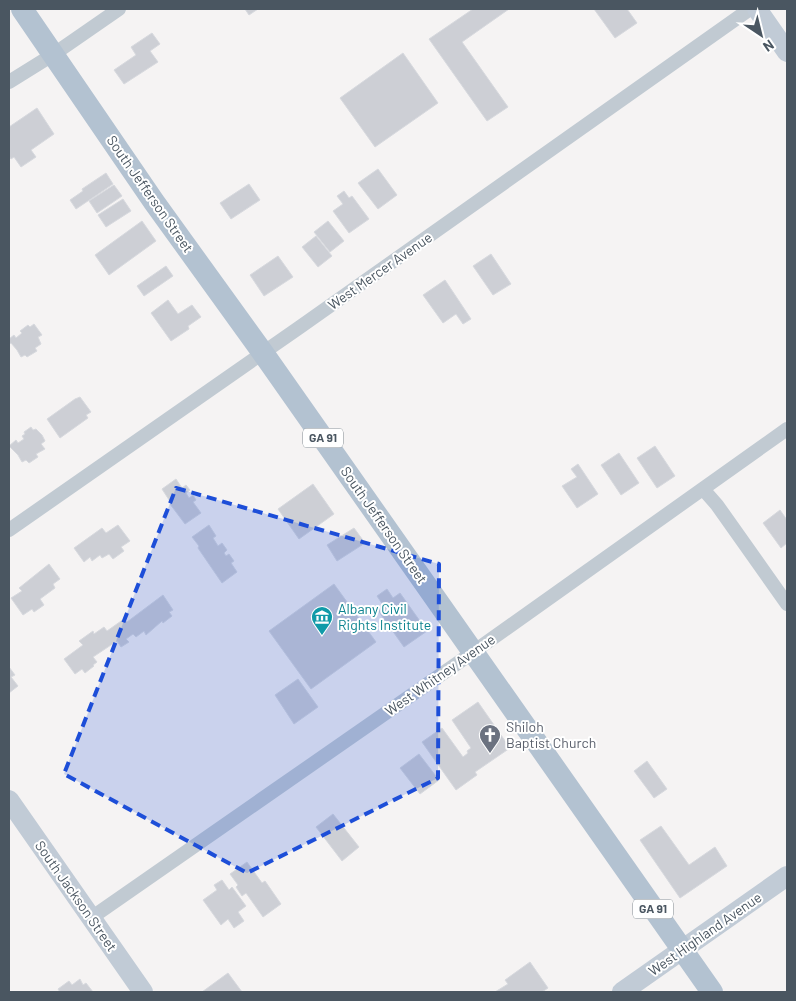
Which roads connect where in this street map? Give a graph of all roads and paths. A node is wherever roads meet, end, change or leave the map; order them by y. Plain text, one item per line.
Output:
1 (22, 9) edge
2 (119, 9) edge
3 (750, 9) edge
4 (757, 9) edge
5 (787, 52) edge
6 (54, 54) junction
7 (9, 82) edge
8 (263, 353) junction
9 (787, 429) edge
10 (703, 489) junction
11 (9, 530) edge
12 (787, 604) edge
13 (473, 652) junction
14 (9, 800) edge
15 (787, 876) edge
16 (91, 918) junction
17 (682, 950) junction
18 (143, 992) edge
19 (622, 992) edge
20 (712, 992) edge

1 - 6 main road, South Jefferson Street / GA 91
2 - 6 street
3 - 8 street, West Mercer Avenue
4 - 5 street
6 - 7 street
6 - 8 main road, South Jefferson Street / GA 91
8 - 11 street, West Mercer Avenue
8 - 13 main road, South Jefferson Street / GA 91
9 - 10 street, West Whitney Avenue
10 - 12 street
10 - 13 street, West Whitney Avenue
13 - 16 street, West Whitney Avenue
13 - 17 main road, South Jefferson Street / GA 91
14 - 16 street, South Jackson Street
15 - 17 street, West Highland Avenue
16 - 18 street, South Jackson Street
17 - 19 street, West Highland Avenue
17 - 20 main road, South Jefferson Street / GA 91

